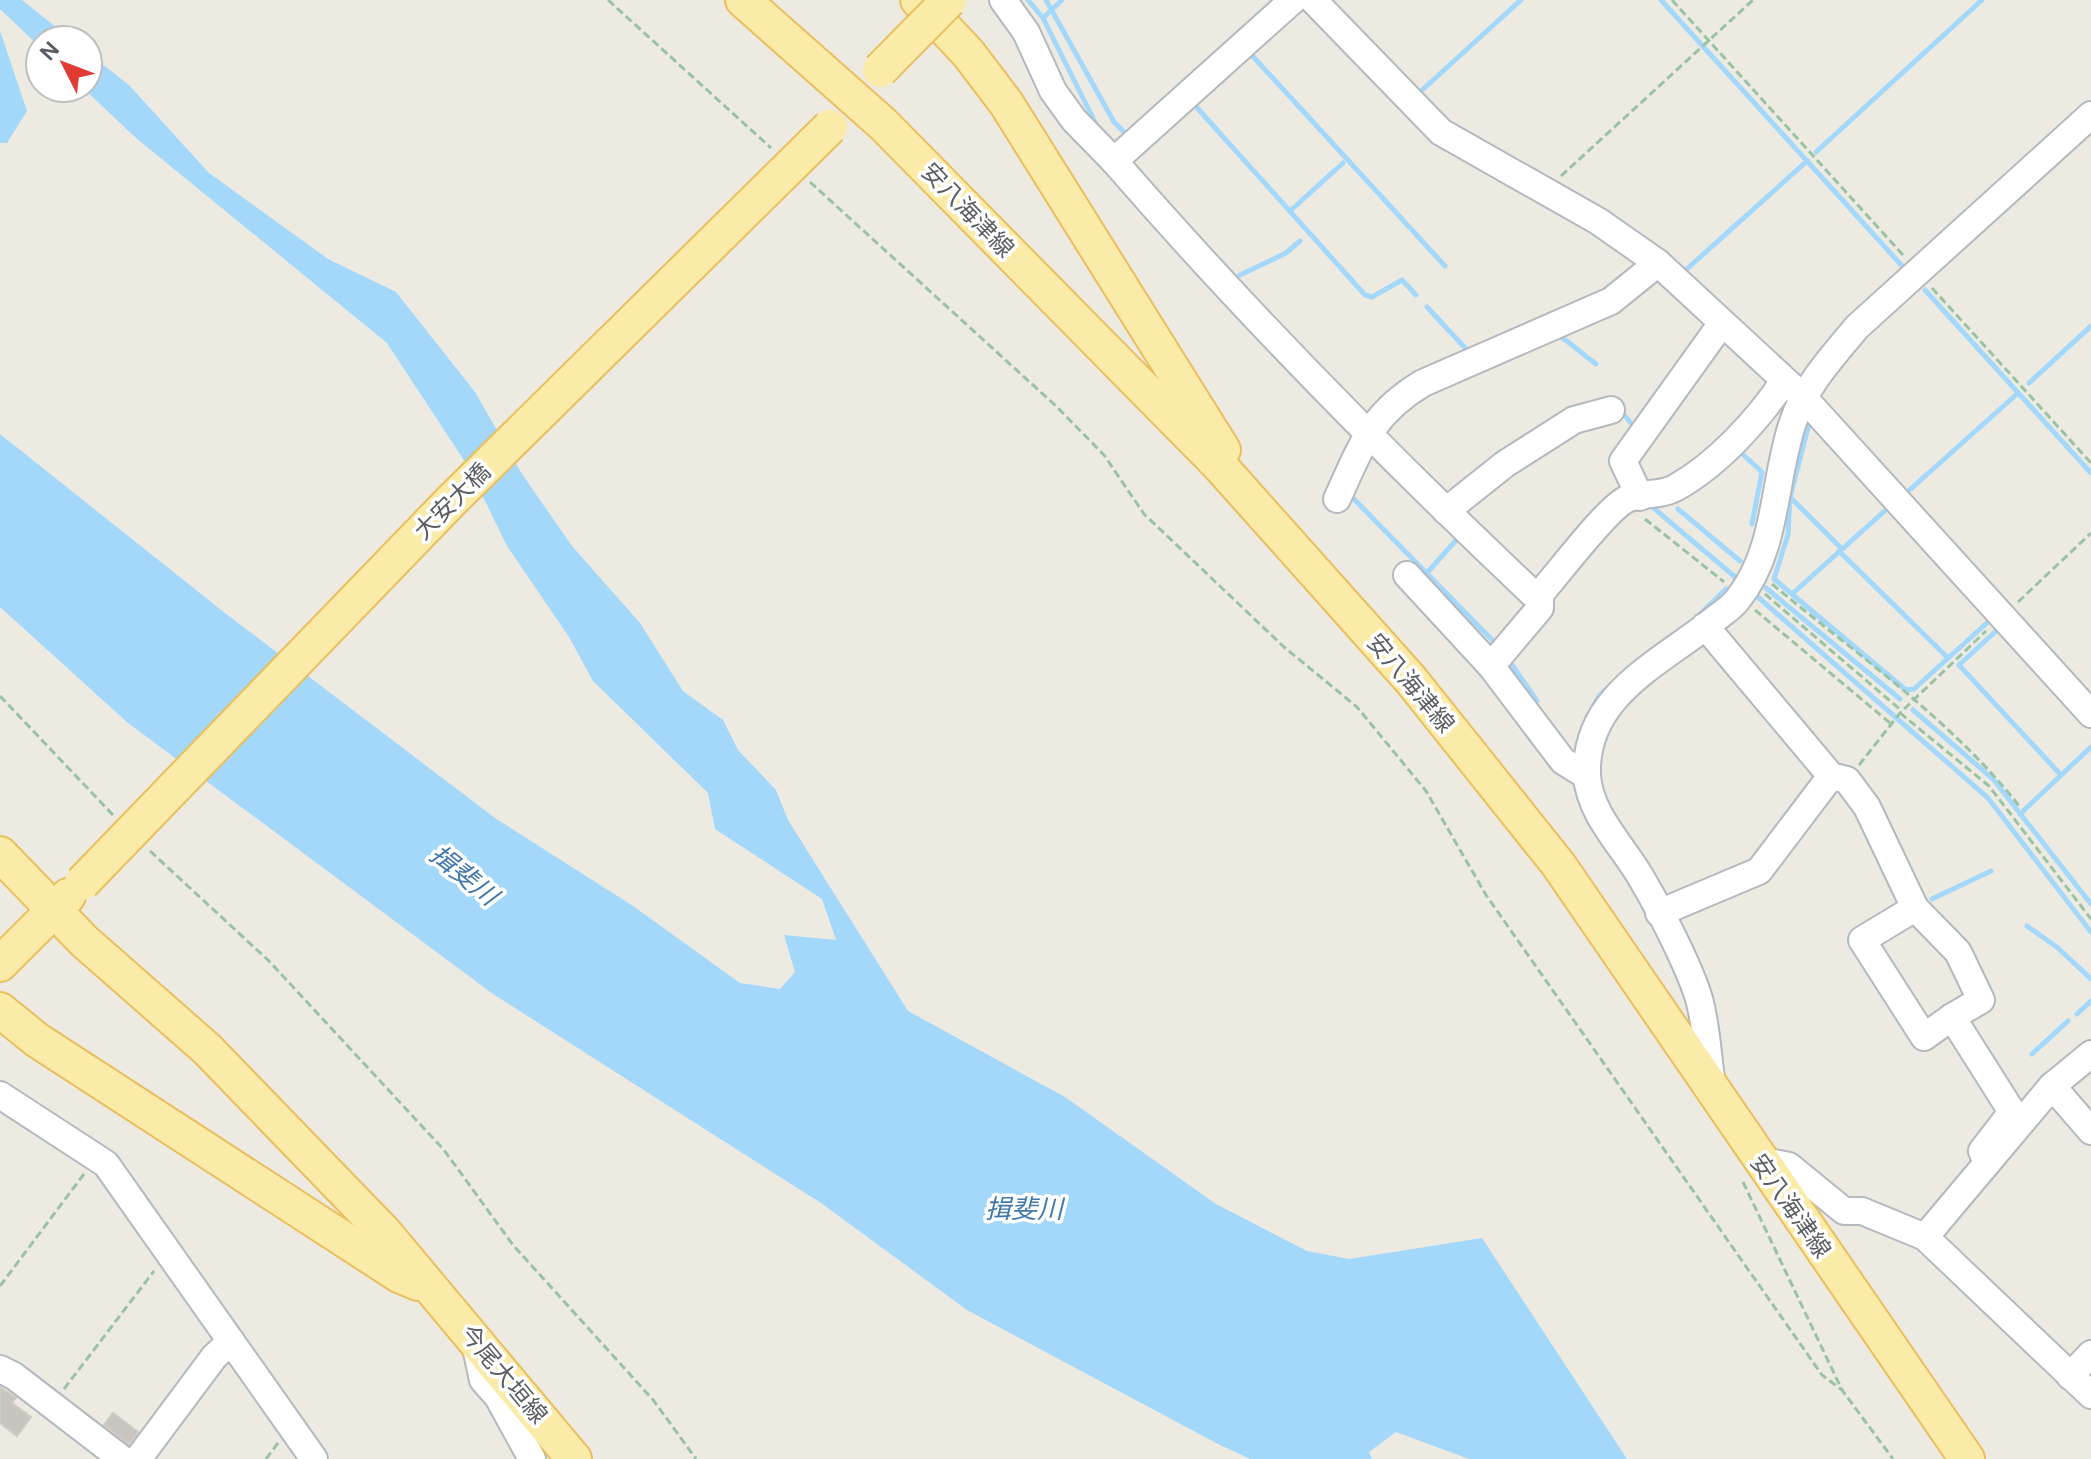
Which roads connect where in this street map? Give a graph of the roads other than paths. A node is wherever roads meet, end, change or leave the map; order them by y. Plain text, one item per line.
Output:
1 (743, 0) edge
2 (918, 0) edge
3 (949, 0) edge
4 (1003, 0) edge
5 (1293, 0) edge
6 (1313, 0) edge
7 (854, 98) junction
8 (2091, 115) edge
9 (1114, 161) junction
10 (1658, 263) junction
11 (1722, 323) junction
12 (1794, 390) junction
13 (1611, 410) dead end
14 (1368, 433) junction
15 (1220, 466) junction
16 (1337, 499) dead end
17 (1632, 499) junction
18 (1446, 511) junction
19 (1407, 575) dead end
20 (1540, 594) junction
21 (1705, 626) junction
22 (1491, 666) junction
23 (2091, 714) edge
24 (1587, 776) junction
25 (1839, 778) junction
26 (0, 854) edge
27 (1915, 908) junction
28 (53, 911) junction
29 (1659, 913) junction
30 (9, 955) edge
31 (0, 1010) edge
32 (1952, 1017) junction
33 (2091, 1054) edge
34 (2052, 1086) junction
35 (1712, 1089) junction
36 (0, 1095) edge
37 (2091, 1131) edge
38 (1987, 1163) junction
39 (1748, 1165) junction
40 (1925, 1237) junction
41 (433, 1290) junction
42 (475, 1339) junction
43 (231, 1341) junction
44 (2091, 1354) edge
45 (0, 1369) edge
46 (2070, 1376) junction
47 (2091, 1395) edge
48 (122, 1459) edge
49 (138, 1459) edge
50 (314, 1459) edge
51 (532, 1459) edge
52 (574, 1459) edge
53 (1967, 1459) edge

1 - 7 main road, 安八海津線
2 - 15 main road
3 - 7 main road, 大安大橋, bridge
4 - 9 street
5 - 9 street
6 - 10 street
7 - 15 main road, 安八海津線
7 - 28 main road, 大安大橋, bridge
8 - 12 street
9 - 14 street
10 - 11 street
10 - 14 street
11 - 12 street
11 - 17 street
12 - 17 street
12 - 21 street
12 - 23 street
13 - 18 street
14 - 16 street
14 - 18 street
15 - 35 main road, 安八海津線
17 - 20 street
18 - 20 street
19 - 22 street
20 - 22 street
21 - 24 street
21 - 25 street
22 - 24 street
24 - 29 street
25 - 27 street
25 - 29 street
26 - 28 main road, 今尾大垣線
27 - 32 street
27 - 32 street
28 - 30 main road, 大安大橋
28 - 41 main road, 今尾大垣線
29 - 35 street
31 - 41 main road
32 - 38 street
33 - 34 street
34 - 37 street
34 - 38 street
35 - 39 main road, 安八海津線
36 - 43 street
38 - 40 street
39 - 40 street
39 - 53 main road, 安八海津線
40 - 46 street
41 - 42 main road, 今尾大垣線
42 - 51 street
42 - 52 main road, 今尾大垣線
43 - 49 street
43 - 50 street
44 - 46 street
45 - 48 street
46 - 47 street

